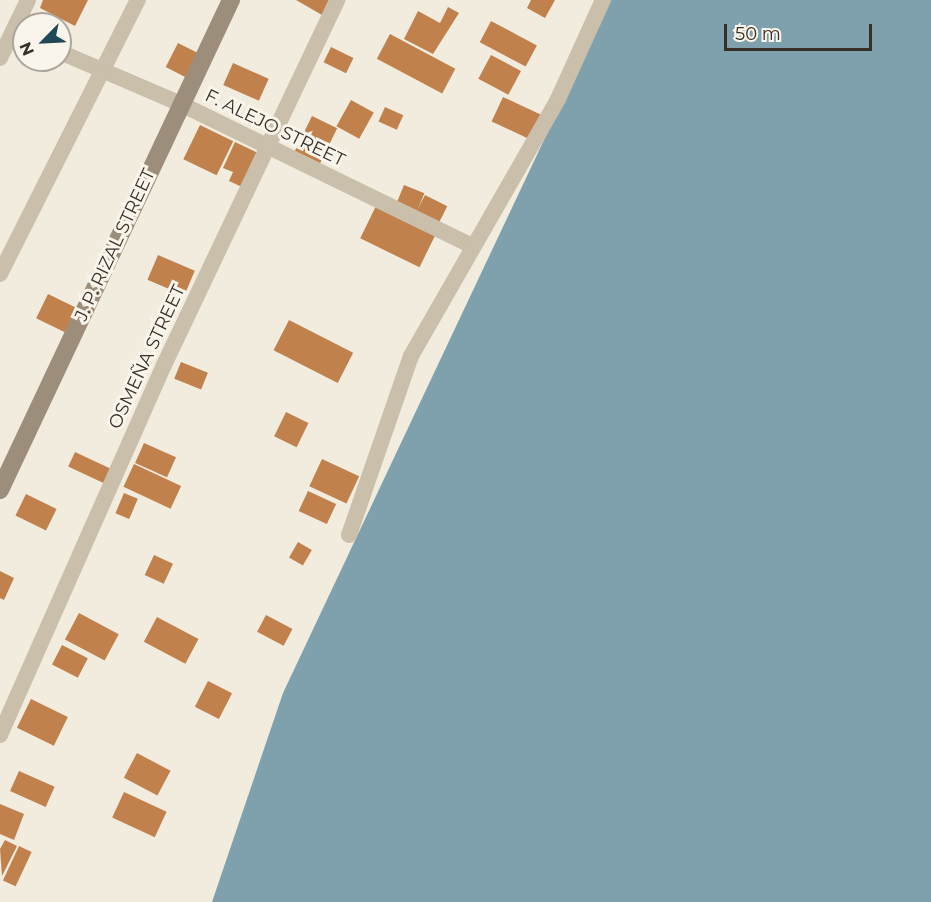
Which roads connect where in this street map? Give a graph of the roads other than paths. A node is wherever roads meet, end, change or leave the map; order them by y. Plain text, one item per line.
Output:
1 (138, 0) edge
2 (231, 0) edge
3 (336, 0) edge
4 (603, 0) edge
5 (12, 43) edge
6 (72, 57) edge
7 (0, 58) edge
8 (104, 71) junction
9 (181, 104) junction
10 (267, 146) junction
11 (470, 245) junction
12 (0, 274) edge
13 (0, 490) edge
14 (349, 535) dead end
15 (0, 735) edge

1 - 8 street
2 - 9 main road, J. P. RIZAL STREET
3 - 10 street, OSMEÑA STREET
4 - 11 street
5 - 7 street
6 - 8 street, F. ALEJO STREET
8 - 9 street, F. ALEJO STREET
8 - 12 street
9 - 10 street, F. ALEJO STREET
9 - 13 main road, J. P. RIZAL STREET
10 - 11 street, F. ALEJO STREET
10 - 15 street, OSMEÑA STREET
11 - 14 street

